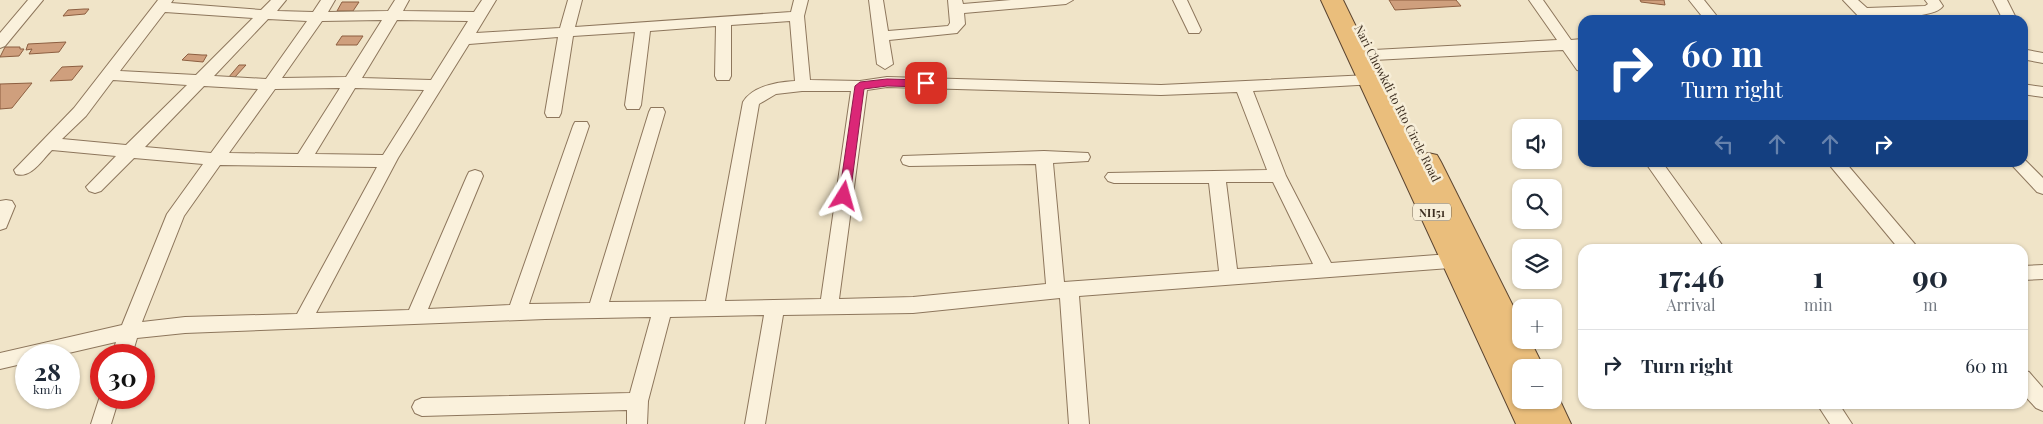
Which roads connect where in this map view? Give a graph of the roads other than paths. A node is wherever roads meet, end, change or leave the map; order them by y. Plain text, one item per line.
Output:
1 (36, 0) edge
2 (279, 0) edge
3 (328, 0) edge
4 (402, 0) edge
5 (489, 0) edge
6 (575, 0) edge
7 (800, 0) edge
8 (876, 0) edge
9 (1066, 0) edge
10 (1180, 0) edge
11 (1332, 0) edge
12 (1346, 0) edge
13 (1536, 0) edge
14 (1696, 0) edge
15 (1850, 0) edge
16 (1932, 0) edge
17 (2000, 0) edge
18 (173, 4) edge
19 (956, 4) edge
20 (264, 14) junction
21 (1709, 15) edge
22 (1866, 15) edge
23 (1877, 15) edge
24 (2008, 15) edge
25 (393, 16) junction
26 (797, 16) junction
27 (317, 17) junction
28 (479, 17) junction
29 (724, 22) junction
30 (644, 27) junction
31 (1194, 30) dead end
32 (566, 32) junction
33 (881, 36) junction
34 (464, 39) junction
35 (0, 43) edge
36 (1567, 44) junction
37 (1578, 44) edge
38 (2028, 55) edge
39 (2043, 58) edge
40 (1578, 60) edge
41 (885, 64) dead end
42 (1372, 68) junction
43 (108, 75) junction
44 (723, 76) dead end
45 (200, 81) junction
46 (351, 82) junction
47 (269, 84) junction
48 (434, 85) junction
49 (804, 85) junction
50 (860, 86) junction
51 (1243, 86) junction
52 (2028, 90) edge
53 (2043, 92) edge
54 (633, 105) dead end
55 (656, 112) dead end
56 (553, 113) dead end
57 (580, 126) dead end
58 (48, 144) junction
59 (130, 152) junction
60 (1082, 157) dead end
61 (1044, 158) junction
62 (216, 159) junction
63 (303, 160) junction
64 (909, 160) dead end
65 (388, 161) junction
66 (1657, 167) edge
67 (1839, 167) edge
68 (2022, 167) edge
69 (22, 170) dead end
70 (475, 176) dead end
71 (1217, 176) junction
72 (1278, 176) junction
73 (1114, 177) dead end
74 (95, 187) dead end
75 (2043, 188) edge
76 (6, 206) dead end
77 (0, 223) edge
78 (1712, 244) edge
79 (1906, 244) edge
80 (1466, 260) junction
81 (1326, 271) junction
82 (2028, 272) edge
83 (2043, 272) edge
84 (1228, 276) junction
85 (1063, 290) junction
86 (829, 306) junction
87 (775, 307) junction
88 (714, 308) junction
89 (663, 309) junction
90 (597, 310) junction
91 (517, 313) junction
92 (415, 317) junction
93 (302, 322) junction
94 (129, 331) junction
95 (125, 344) edge
96 (1523, 359) edge
97 (0, 361) edge
98 (638, 402) junction
99 (422, 408) dead end
100 (106, 409) edge
101 (1548, 409) edge
102 (1831, 409) edge
103 (101, 424) edge
104 (637, 424) edge
105 (755, 424) edge
106 (1079, 424) edge
107 (1532, 424) edge
108 (1555, 424) edge
109 (1842, 424) edge

1 - 35 street
2 - 20 street
3 - 27 street
4 - 25 street
5 - 28 street
6 - 32 street
7 - 26 street
8 - 33 street
9 - 19 street
10 - 31 street
11 - 42 highway, NH51
12 - 42 highway, Nari Chowkdi to Rto Circle Road / NH51
13 - 36 street
14 - 21 street
15 - 22 street
16 - 23 street
17 - 24 street
18 - 20 street
18 - 43 street
19 - 33 street
20 - 27 street
20 - 45 street
25 - 27 street
25 - 28 street
25 - 46 street
26 - 29 street
26 - 49 street
27 - 47 street
28 - 34 street
29 - 30 street
29 - 44 street
30 - 32 street
30 - 54 street
32 - 34 street
32 - 56 street
33 - 41 street
34 - 48 street
36 - 37 street
36 - 40 street
36 - 42 street
38 - 39 street
42 - 51 street
42 - 80 highway, NH51
43 - 45 street
43 - 58 street
45 - 47 street
45 - 59 street
46 - 47 street
46 - 48 street
46 - 63 street
47 - 62 street
48 - 65 street
49 - 50 street
49 - 88 street
50 - 51 street
50 - 86 street
51 - 72 street
52 - 53 street
55 - 90 street
57 - 91 street
58 - 59 street
58 - 69 street
59 - 62 street
59 - 74 street
60 - 61 street
61 - 64 street
61 - 85 street
62 - 63 street
62 - 94 street
63 - 65 street
65 - 93 street
66 - 78 street
67 - 79 street
68 - 75 street
70 - 92 street
71 - 72 street
71 - 73 street
71 - 84 street
72 - 81 street
76 - 77 street
80 - 81 street
80 - 96 highway, NH51
80 - 107 highway, NH51
81 - 84 street
82 - 83 street
84 - 85 street
85 - 86 street
85 - 106 street
86 - 87 street
87 - 88 street
87 - 105 street
88 - 89 street
89 - 90 street
89 - 98 street
90 - 91 street
91 - 92 street
92 - 93 street
93 - 94 street
94 - 95 street
94 - 97 street
98 - 99 street
98 - 104 street
100 - 103 street
101 - 108 highway
102 - 109 street

